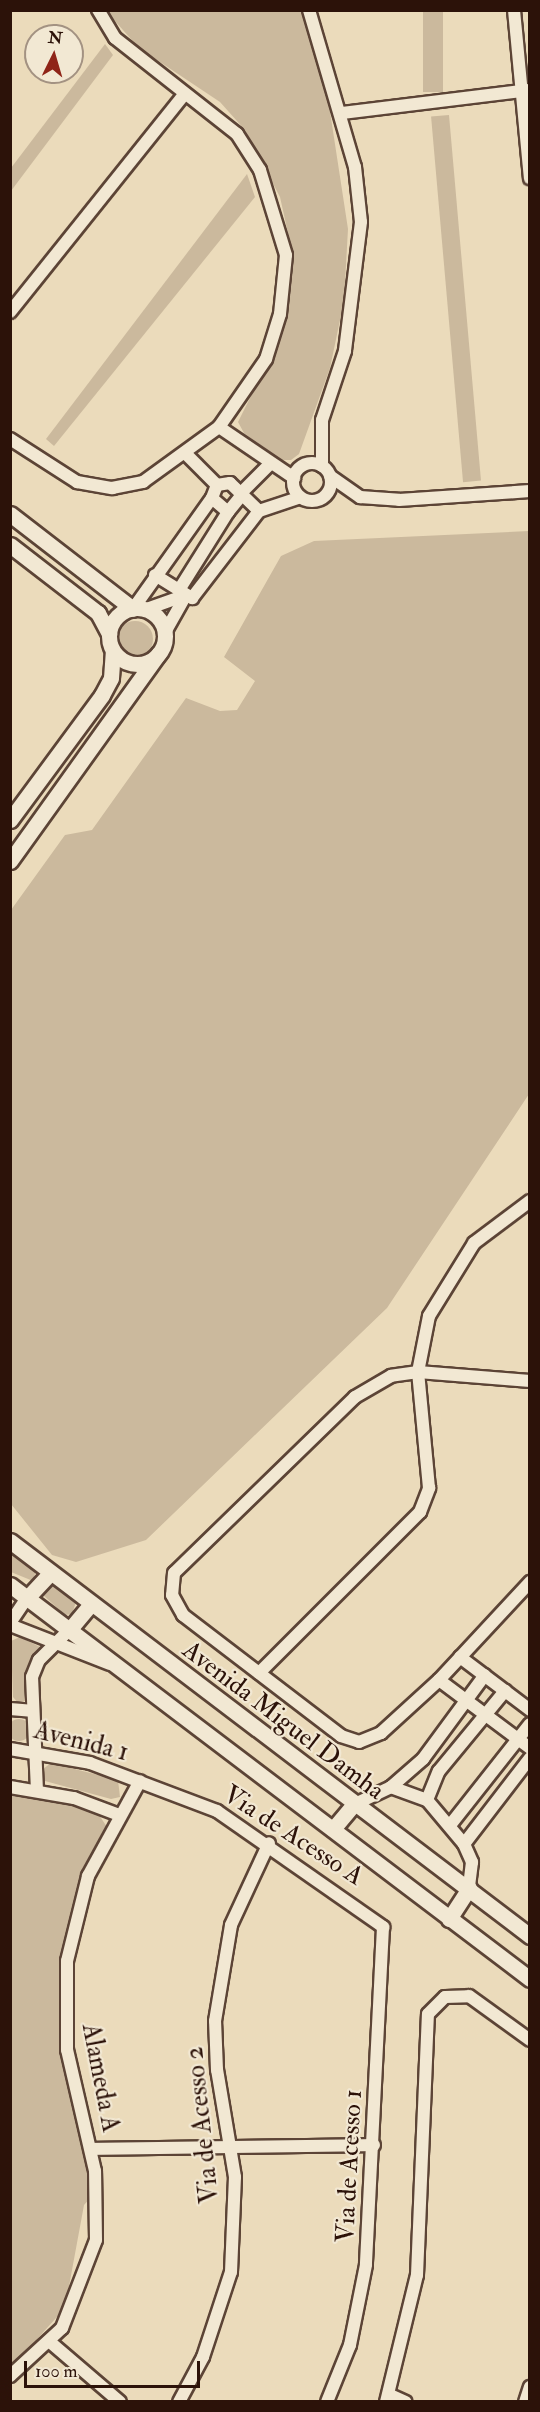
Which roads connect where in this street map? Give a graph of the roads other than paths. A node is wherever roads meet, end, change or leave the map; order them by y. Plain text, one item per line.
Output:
1 (98, 10) edge
2 (309, 10) edge
3 (514, 10) edge
4 (525, 91) edge
5 (184, 95) junction
6 (342, 113) junction
7 (530, 178) edge
8 (10, 312) edge
9 (219, 427) junction
10 (10, 439) edge
11 (187, 455) junction
12 (271, 463) junction
13 (322, 466) junction
14 (330, 476) junction
15 (294, 478) junction
16 (217, 485) junction
17 (530, 491) edge
18 (241, 495) junction
19 (301, 497) junction
20 (212, 498) junction
21 (259, 511) junction
22 (228, 512) junction
23 (10, 514) edge
24 (10, 545) edge
25 (155, 575) junction
26 (182, 592) junction
27 (138, 609) junction
28 (109, 634) junction
29 (164, 634) junction
30 (113, 652) junction
31 (159, 653) junction
32 (10, 820) edge
33 (10, 861) edge
34 (530, 1201) edge
35 (418, 1372) junction
36 (530, 1381) edge
37 (10, 1541) edge
38 (50, 1573) junction
39 (530, 1582) edge
40 (10, 1585) edge
41 (27, 1598) junction
42 (90, 1605) junction
43 (10, 1624) edge
44 (70, 1629) junction
45 (56, 1644) junction
46 (460, 1657) junction
47 (128, 1671) junction
48 (259, 1673) junction
49 (484, 1675) junction
50 (439, 1680) junction
51 (505, 1691) junction
52 (464, 1702) junction
53 (10, 1708) edge
54 (530, 1710) edge
55 (31, 1711) junction
56 (482, 1716) junction
57 (530, 1724) edge
58 (518, 1740) junction
59 (530, 1748) edge
60 (10, 1749) edge
61 (38, 1752) junction
62 (423, 1758) junction
63 (530, 1758) edge
64 (439, 1771) junction
65 (140, 1780) junction
66 (391, 1786) junction
67 (10, 1787) edge
68 (37, 1791) junction
69 (427, 1800) junction
70 (353, 1806) junction
71 (119, 1815) junction
72 (451, 1824) junction
73 (333, 1829) junction
74 (269, 1843) junction
75 (464, 1844) junction
76 (469, 1888) junction
77 (449, 1919) junction
78 (383, 1926) joint
79 (530, 1936) edge
80 (530, 1979) edge
81 (530, 2040) edge
82 (232, 2145) junction
83 (374, 2145) junction
84 (91, 2148) junction
85 (50, 2342) junction
86 (13, 2375) edge
87 (530, 2388) edge
88 (388, 2398) edge
89 (120, 2402) edge
90 (179, 2402) edge
91 (327, 2402) edge
92 (406, 2402) edge
93 (525, 2402) edge

1 - 5 street
2 - 6 street
3 - 4 street
4 - 6 street
4 - 7 street
5 - 8 street
5 - 9 street
6 - 13 street
9 - 11 street
9 - 12 street
10 - 11 street
11 - 16 street
12 - 15 street
12 - 18 street
13 - 14 street
13 - 15 street
14 - 17 street
14 - 19 street
15 - 19 street
16 - 18 street
16 - 20 street
18 - 21 street
18 - 22 street
19 - 21 street
20 - 22 street
20 - 25 street
21 - 26 street
22 - 26 street
23 - 27 street
24 - 28 street
25 - 26 street
25 - 27 street
26 - 27 street
26 - 29 street
27 - 28 street
27 - 29 street
28 - 30 street
29 - 31 street
30 - 31 street
30 - 32 street
31 - 33 street
34 - 35 street
35 - 36 street
35 - 48 street
35 - 48 street
37 - 38 street, Avenida Miguel Damha
38 - 41 street
38 - 42 street, Avenida Miguel Damha
39 - 46 street
40 - 41 street, Avenida Miguel Damha
41 - 43 street
41 - 44 street, Avenida Miguel Damha
42 - 44 street
42 - 70 street, Avenida Miguel Damha
43 - 45 street
44 - 45 street
44 - 47 street, Avenida Miguel Damha
45 - 47 street
45 - 55 street
46 - 49 street
46 - 50 street
47 - 73 street, Avenida Miguel Damha
48 - 50 street
49 - 51 street
49 - 52 street
50 - 52 street
51 - 54 street
51 - 56 street
52 - 56 street
52 - 62 street
53 - 55 street
55 - 61 street
56 - 58 street
56 - 64 street
57 - 58 street
58 - 59 street
58 - 72 street
60 - 61 street, Avenida 1
61 - 65 street, Avenida 1
61 - 68 street
62 - 64 street
62 - 66 street
63 - 75 street
64 - 69 street
65 - 71 street, Alameda A
65 - 74 street, Via de Acesso A
66 - 69 street
66 - 70 street
67 - 68 street
68 - 71 street
69 - 72 street
70 - 73 street
70 - 76 street, Avenida Miguel Damha
71 - 84 street, Alameda A
72 - 75 street
73 - 77 street, Avenida Miguel Damha
74 - 78 street, Via de Acesso A
74 - 82 street, Via de Acesso 2
75 - 76 street
76 - 77 street
76 - 79 street, Avenida Miguel Damha
77 - 80 street, Avenida Miguel Damha
78 - 83 street, Via de Acesso 1
81 - 88 street
82 - 83 street
82 - 84 street
82 - 90 street, Via de Acesso 2
83 - 91 street, Via de Acesso 1
84 - 85 street, Alameda A
85 - 86 street, Alameda A
85 - 89 street
87 - 93 street
88 - 92 street

